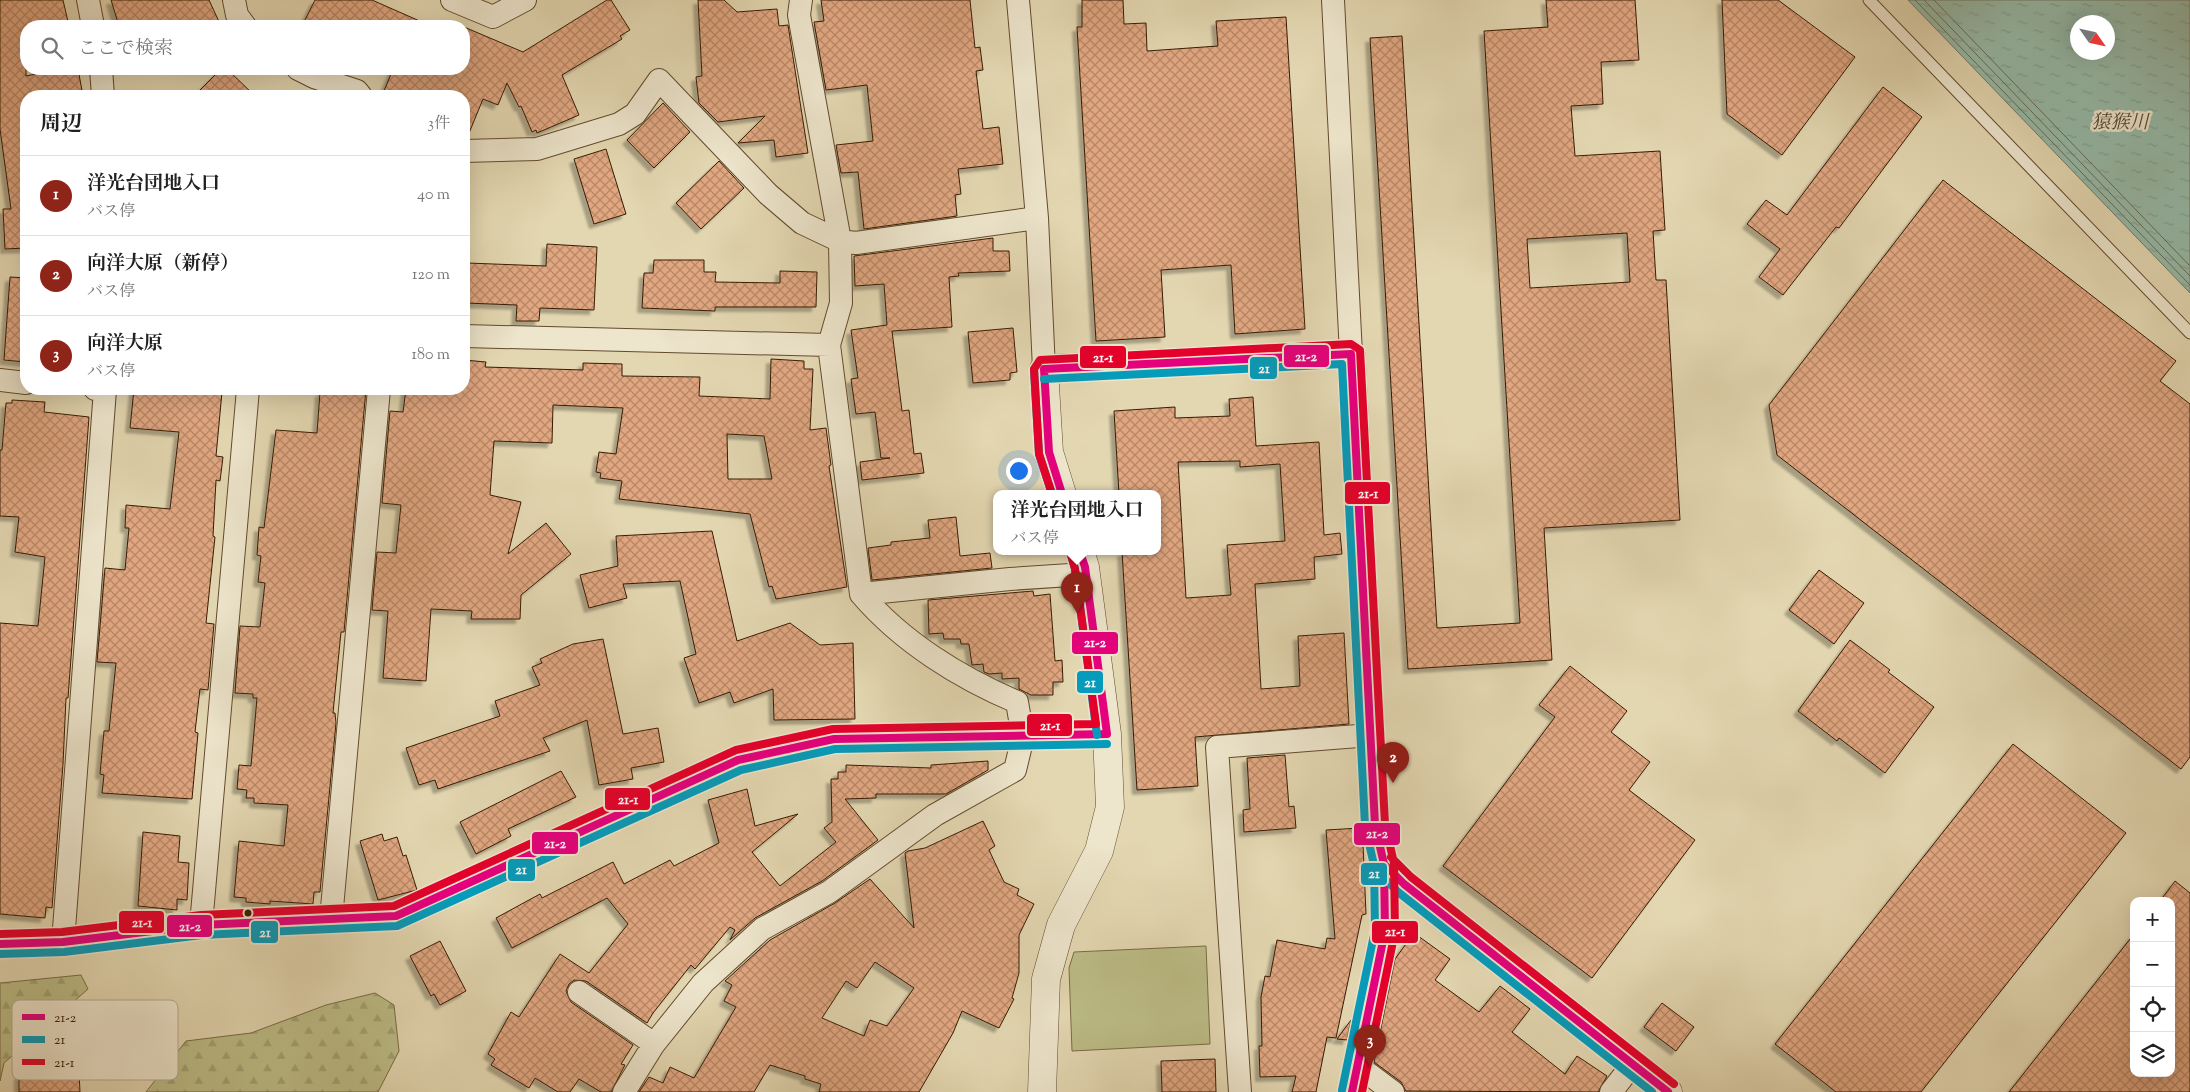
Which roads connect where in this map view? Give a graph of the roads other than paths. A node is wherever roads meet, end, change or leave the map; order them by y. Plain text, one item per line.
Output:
1 (88, 0) edge
2 (234, 0) edge
3 (452, 0) edge
4 (525, 0) edge
5 (801, 0) edge
6 (1018, 0) edge
7 (1334, 0) edge
8 (1869, 0) edge
9 (92, 20) edge
10 (241, 20) edge
11 (101, 75) edge
12 (310, 75) edge
13 (103, 90) edge
14 (354, 90) edge
15 (470, 151) edge
16 (1037, 218) junction
17 (840, 241) junction
18 (2190, 333) edge
19 (470, 336) edge
20 (829, 345) junction
21 (1351, 354) junction
22 (1044, 369) junction
23 (0, 380) edge
24 (20, 382) edge
25 (105, 395) edge
26 (247, 395) edge
27 (378, 395) edge
28 (1061, 490) edge
29 (1083, 563) edge
30 (861, 594) junction
31 (1107, 734) junction
32 (1371, 735) junction
33 (1023, 737) junction
34 (1384, 864) junction
35 (331, 919) junction
36 (200, 925) junction
37 (63, 942) junction
38 (0, 944) edge
39 (579, 992) dead end
40 (654, 1044) junction
41 (1633, 1064) junction
42 (1357, 1065) junction
43 (624, 1092) edge
44 (1042, 1092) edge
45 (1240, 1092) edge
46 (1352, 1092) edge
47 (1393, 1092) edge
48 (1611, 1092) edge
49 (1668, 1092) edge

1 - 9 street
2 - 10 street
3 - 4 street
5 - 17 street
6 - 16 street
7 - 21 street
8 - 18 lane
11 - 13 street
12 - 14 street
15 - 17 street
16 - 17 street
16 - 22 street
17 - 20 street
19 - 20 street
20 - 30 street
21 - 22 street
21 - 32 street
22 - 28 street
23 - 24 street
25 - 37 street
26 - 36 street
27 - 35 street
29 - 30 street
29 - 31 street
30 - 33 street
31 - 33 street
31 - 44 street
32 - 34 street
32 - 45 street
33 - 35 street
33 - 40 street
34 - 41 street
34 - 42 street
35 - 36 street
36 - 37 street
37 - 38 street
39 - 40 street
40 - 43 street
41 - 48 street
41 - 49 street
42 - 46 street
42 - 47 street

